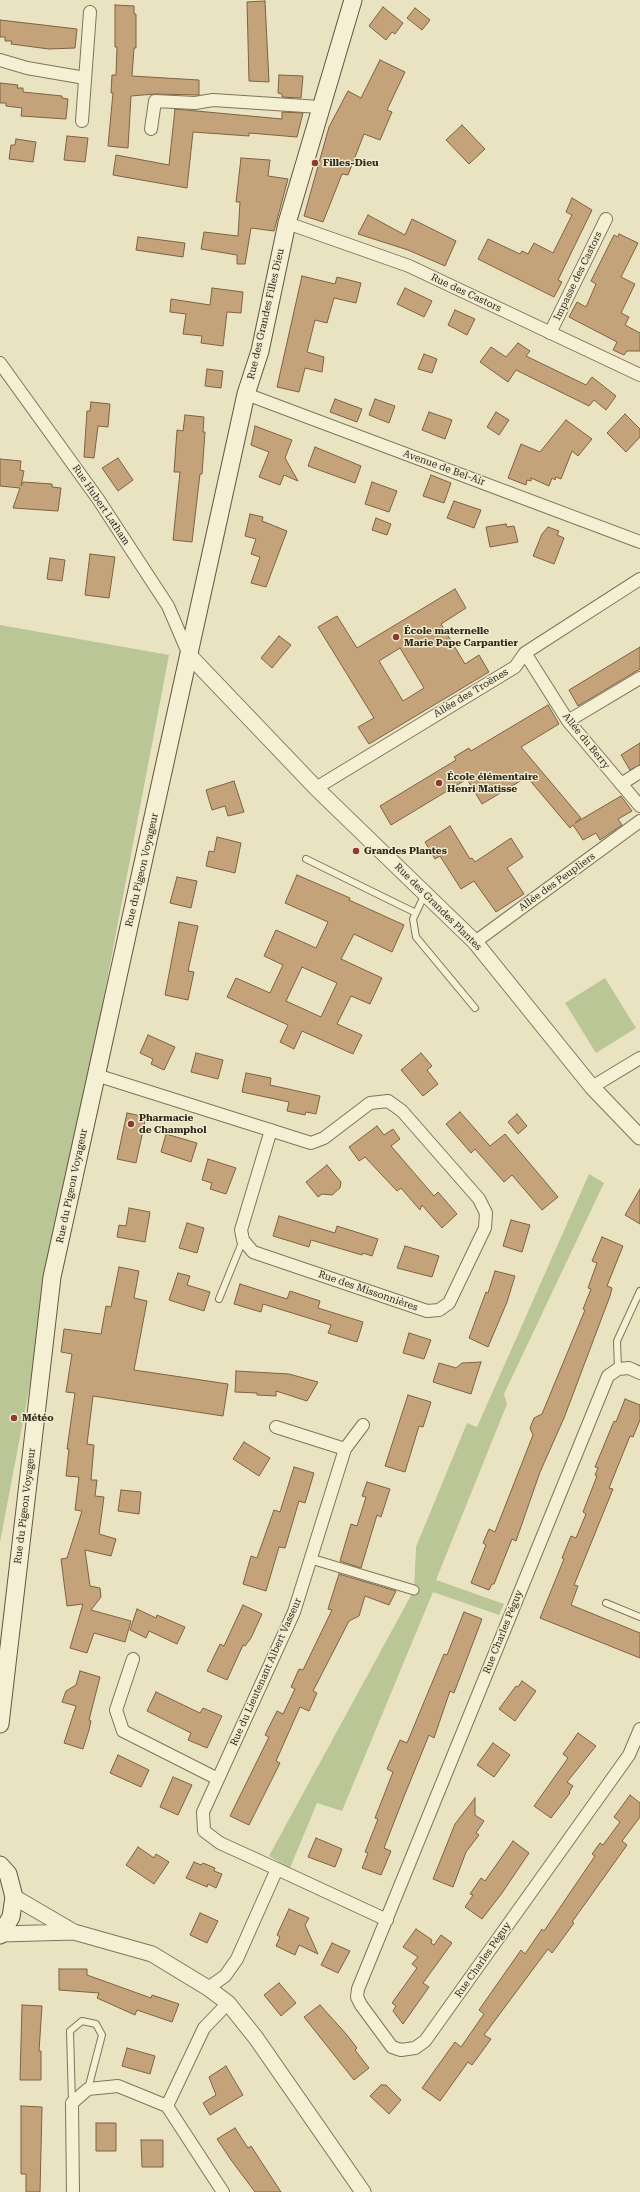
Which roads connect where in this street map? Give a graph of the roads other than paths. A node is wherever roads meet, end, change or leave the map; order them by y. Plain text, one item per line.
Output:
1 (353, 0) edge
2 (90, 12) dead end
3 (0, 60) edge
4 (85, 78) junction
5 (320, 107) junction
6 (82, 121) dead end
7 (151, 129) dead end
8 (606, 219) dead end
9 (287, 223) junction
10 (550, 333) junction
11 (0, 363) edge
12 (640, 375) edge
13 (246, 394) junction
14 (640, 542) edge
15 (640, 580) edge
16 (525, 653) junction
17 (189, 655) junction
18 (640, 678) edge
19 (568, 722) junction
20 (640, 772) edge
21 (621, 784) junction
22 (316, 788) junction
23 (640, 806) edge
24 (640, 821) edge
25 (306, 859) dead end
26 (425, 894) junction
27 (416, 913) junction
28 (475, 942) junction
29 (475, 1008) dead end
30 (640, 1058) edge
31 (96, 1075) junction
32 (592, 1087) junction
33 (271, 1130) junction
34 (640, 1137) edge
35 (243, 1240) junction
36 (640, 1291) edge
37 (219, 1299) dead end
38 (618, 1369) junction
39 (640, 1373) edge
40 (363, 1425) dead end
41 (276, 1427) dead end
42 (345, 1449) junction
43 (311, 1559) junction
44 (414, 1590) dead end
45 (606, 1603) dead end
46 (640, 1617) edge
47 (133, 1659) dead end
48 (0, 1724) edge
49 (640, 1729) edge
50 (218, 1779) junction
51 (0, 1866) edge
52 (277, 1869) junction
53 (14, 1897) junction
54 (387, 1920) junction
55 (74, 1932) junction
56 (1, 1935) edge
57 (208, 1988) junction
58 (228, 2003) junction
59 (88, 2089) junction
60 (72, 2103) junction
61 (167, 2106) junction
62 (73, 2192) edge
63 (223, 2192) edge
64 (363, 2192) edge

1 - 5 main road, Rue des Grandes Filles Dieu
2 - 4 street
3 - 4 street
4 - 6 street
5 - 7 street
5 - 9 main road, Rue des Grandes Filles Dieu
8 - 10 street, Impasse des Castors
9 - 10 street, Rue des Castors
9 - 13 main road, Rue des Grandes Filles Dieu
10 - 12 street, Rue des Castors
11 - 17 street, Rue Hubert Latham
13 - 14 street, Avenue de Bel-Air
13 - 17 main road, Rue des Grandes Filles Dieu
15 - 16 street, Allée des Troënes
16 - 19 street, Allée du Berry
16 - 22 street, Allée des Troënes
17 - 22 street, Rue des Grandes Plantes
17 - 31 main road, Rue du Pigeon Voyageur
18 - 19 street
19 - 21 street, Allée du Berry
20 - 21 street
21 - 23 street, Allée du Berry
22 - 26 street, Rue des Grandes Plantes
24 - 28 street, Allée des Peupliers
25 - 27 lane
26 - 27 lane
26 - 28 street, Rue des Grandes Plantes
27 - 29 lane
28 - 32 street, Rue des Grandes Plantes
30 - 32 street
31 - 33 street, Rue des Missonnières
31 - 48 main road, Rue du Pigeon Voyageur
32 - 34 street, Rue des Grandes Plantes
33 - 35 street
33 - 35 street, Rue des Missonnières
35 - 37 lane
36 - 38 lane
38 - 39 street
38 - 54 street, Rue Charles Péguy
40 - 42 street, Rue du Lieutenant Albert Vasseur
41 - 42 street
42 - 43 street, Rue du Lieutenant Albert Vasseur
43 - 44 street
43 - 50 street, Rue du Lieutenant Albert Vasseur
45 - 46 lane
47 - 50 street
49 - 54 street, Rue Charles Péguy
50 - 52 street, Rue du Lieutenant Albert Vasseur
51 - 53 main road
52 - 54 street
52 - 57 street
53 - 55 street
53 - 56 main road
55 - 56 street
55 - 57 street
57 - 58 street
58 - 61 street
58 - 64 street
59 - 60 street
59 - 60 lane
59 - 61 street
60 - 62 street
61 - 63 street

